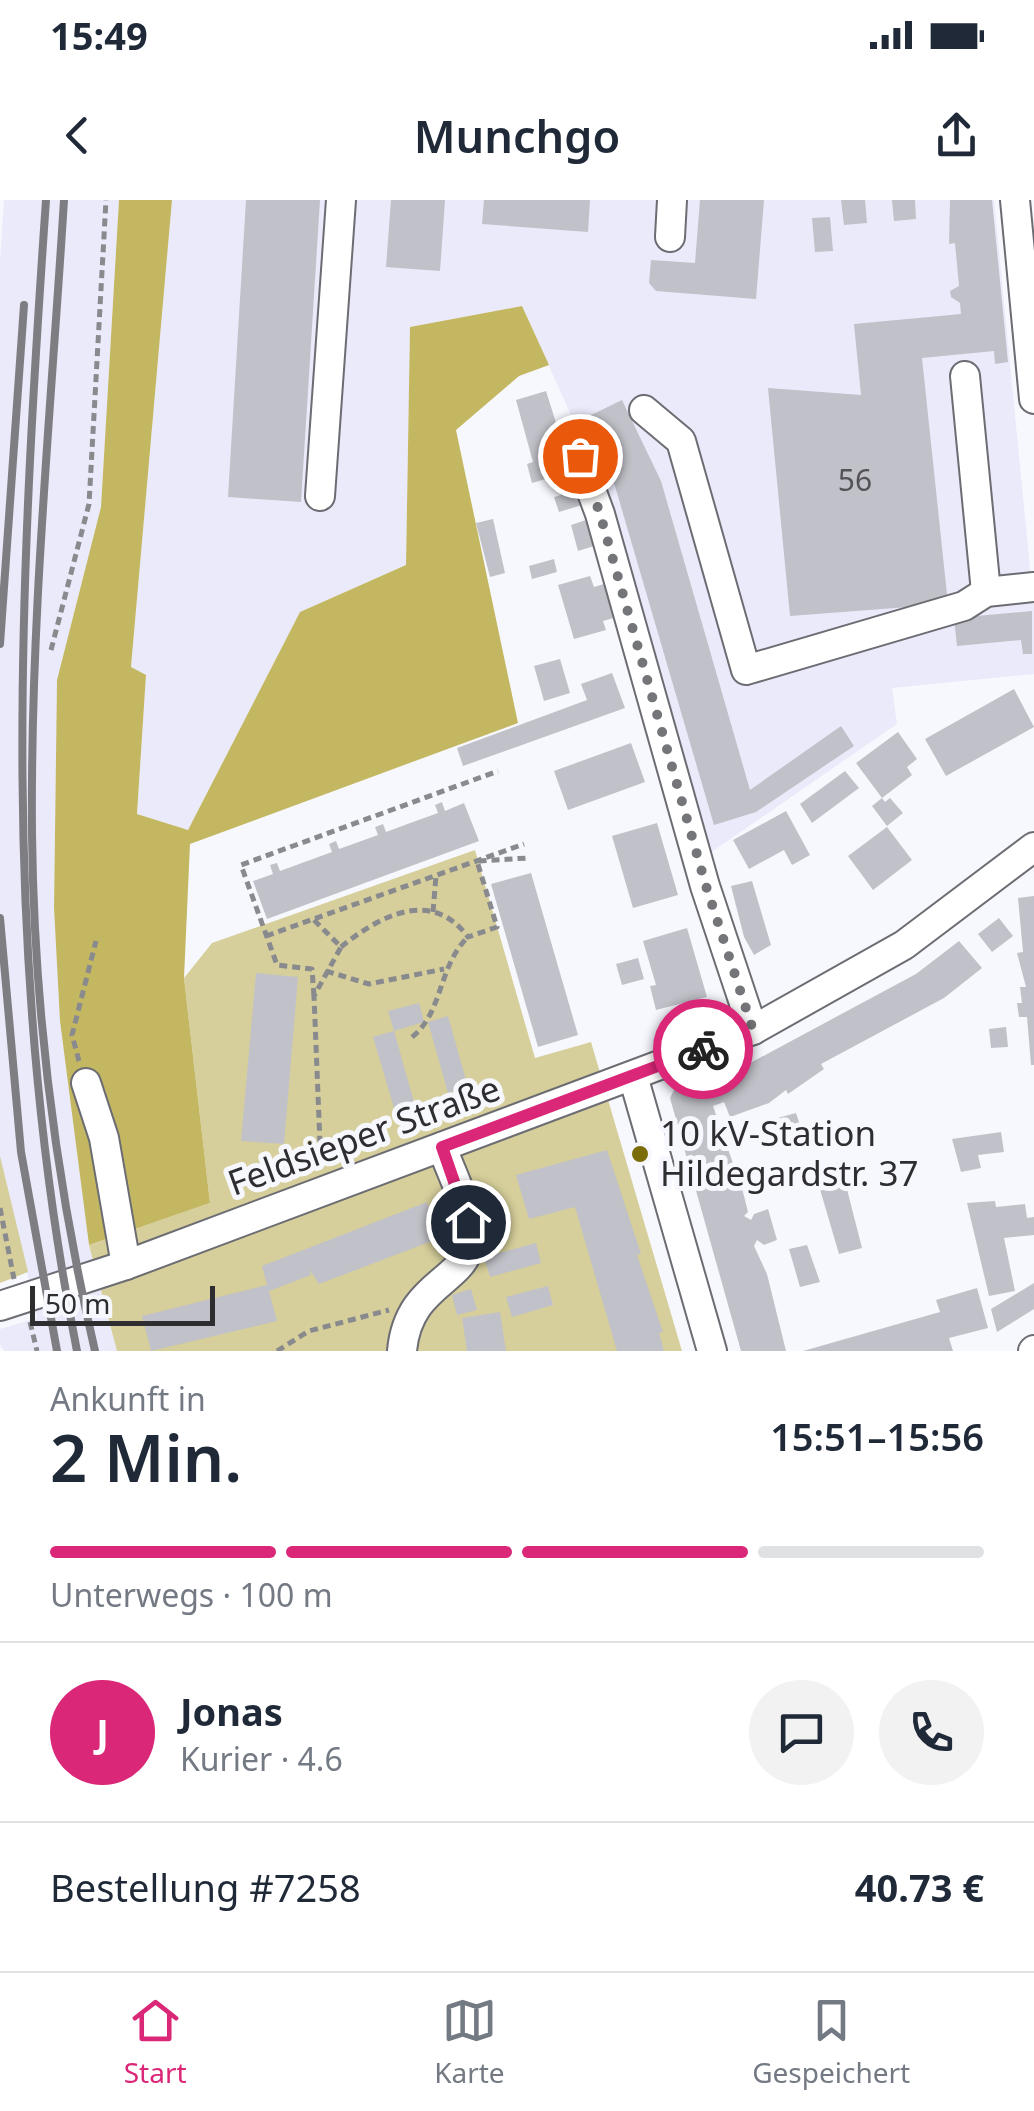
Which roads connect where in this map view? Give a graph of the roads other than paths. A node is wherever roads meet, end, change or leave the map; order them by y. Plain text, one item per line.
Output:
1 (341, 200) edge
2 (672, 200) edge
3 (1015, 200) edge
4 (670, 237) dead end
5 (965, 376) dead end
6 (1034, 399) edge
7 (644, 410) dead end
8 (580, 456) dead end
9 (320, 496) dead end
10 (1034, 587) edge
11 (986, 592) junction
12 (1034, 847) edge
13 (753, 1030) junction
14 (633, 1076) junction
15 (86, 1083) road end
16 (442, 1147) junction
17 (126, 1265) junction
18 (16, 1310) edge
19 (402, 1351) edge
20 (712, 1351) edge

1 - 9 street
2 - 4 street
3 - 6 street
5 - 11 street
7 - 11 street
8 - 13 street
10 - 11 street
12 - 13 street, Feldsieper Straße
13 - 14 street, Feldsieper Straße
14 - 16 street, Feldsieper Straße
14 - 20 street
15 - 17 street
16 - 17 street, Feldsieper Straße
16 - 19 street
17 - 18 street, Feldsieper Straße

